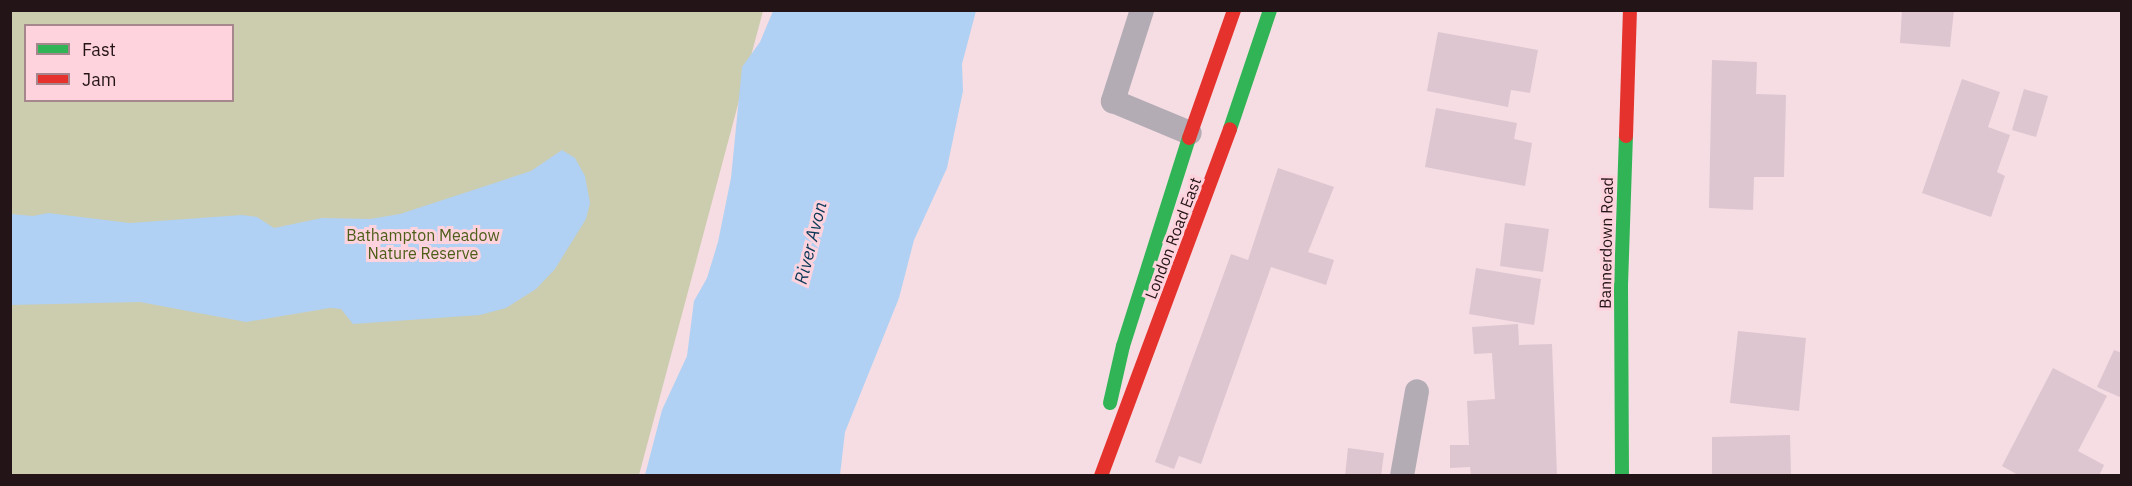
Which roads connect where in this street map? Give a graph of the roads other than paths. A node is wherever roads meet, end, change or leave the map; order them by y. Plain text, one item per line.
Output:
1 (1142, 10) edge
2 (1234, 10) edge
3 (1270, 10) edge
4 (1630, 10) edge
5 (1190, 133) junction
6 (1417, 391) dead end
7 (1094, 476) edge
8 (1101, 476) edge
9 (1402, 476) edge
10 (1622, 476) edge

1 - 5 lane
2 - 5 street, London Road East
3 - 8 street, London Road East
4 - 10 street, Bannerdown Road
5 - 7 street, London Road East
6 - 9 lane

